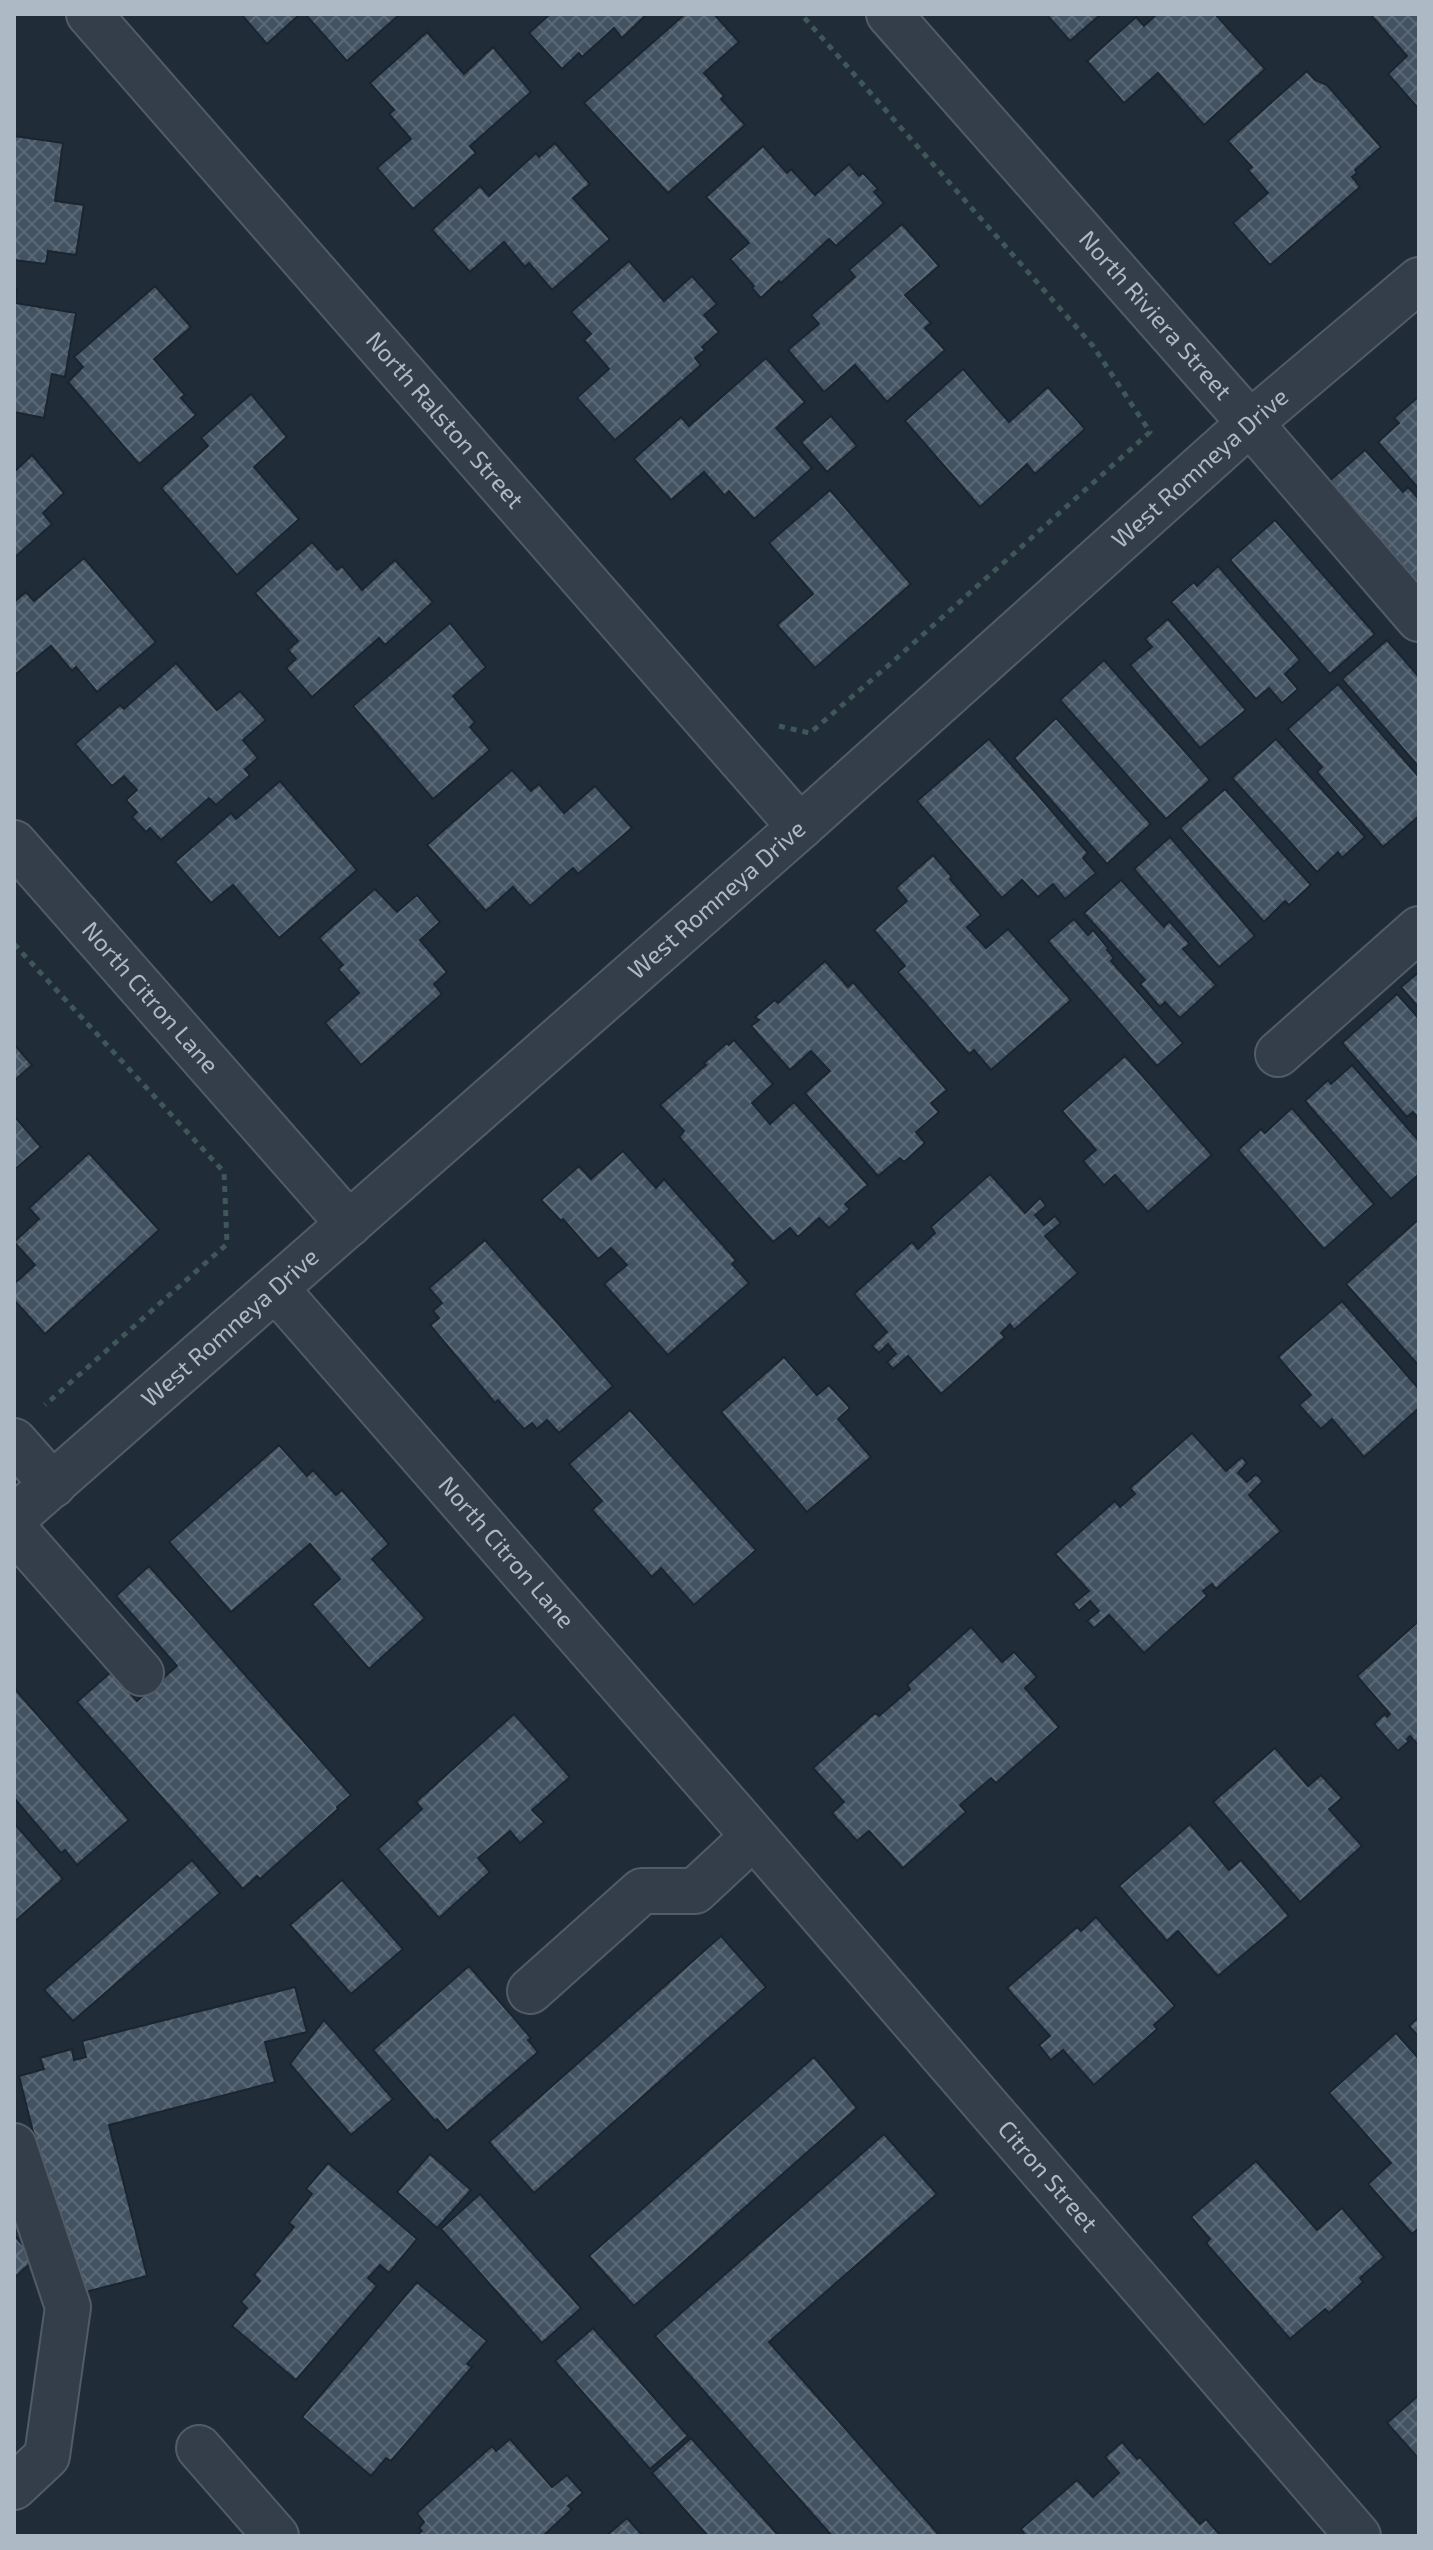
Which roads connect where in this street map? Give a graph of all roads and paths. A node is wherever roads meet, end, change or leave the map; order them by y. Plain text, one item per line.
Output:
1 (89, 14) edge
2 (801, 14) edge
3 (889, 14) edge
4 (1419, 280) edge
5 (1250, 423) junction
6 (1419, 619) edge
7 (770, 724) dead end
8 (800, 827) junction
9 (14, 843) edge
10 (1419, 929) edge
11 (14, 944) edge
12 (1278, 1054) dead end
13 (349, 1224) junction
14 (276, 1289) junction
15 (26, 1426) edge
16 (53, 1485) junction
17 (14, 1518) edge
18 (14, 1529) edge
19 (141, 1673) dead end
20 (745, 1827) junction
21 (530, 1991) dead end
22 (14, 2146) edge
23 (199, 2448) dead end
24 (14, 2487) edge
25 (276, 2536) edge
26 (1358, 2536) edge

1 - 8 street, North Ralston Street
2 - 7 path
3 - 5 street, North Riviera Street
4 - 5 street, West Romneya Drive
5 - 6 street, North Riviera Street
5 - 8 street, West Romneya Drive
8 - 13 street, West Romneya Drive
9 - 13 street, North Citron Lane
10 - 12 street
11 - 15 path
13 - 14 street, West Romneya Drive
14 - 16 street, West Romneya Drive
14 - 20 street, North Citron Lane
15 - 16 street
16 - 17 street, West Romneya Drive
18 - 19 street
20 - 21 street
20 - 26 street, Citron Street
22 - 24 street
23 - 25 street

